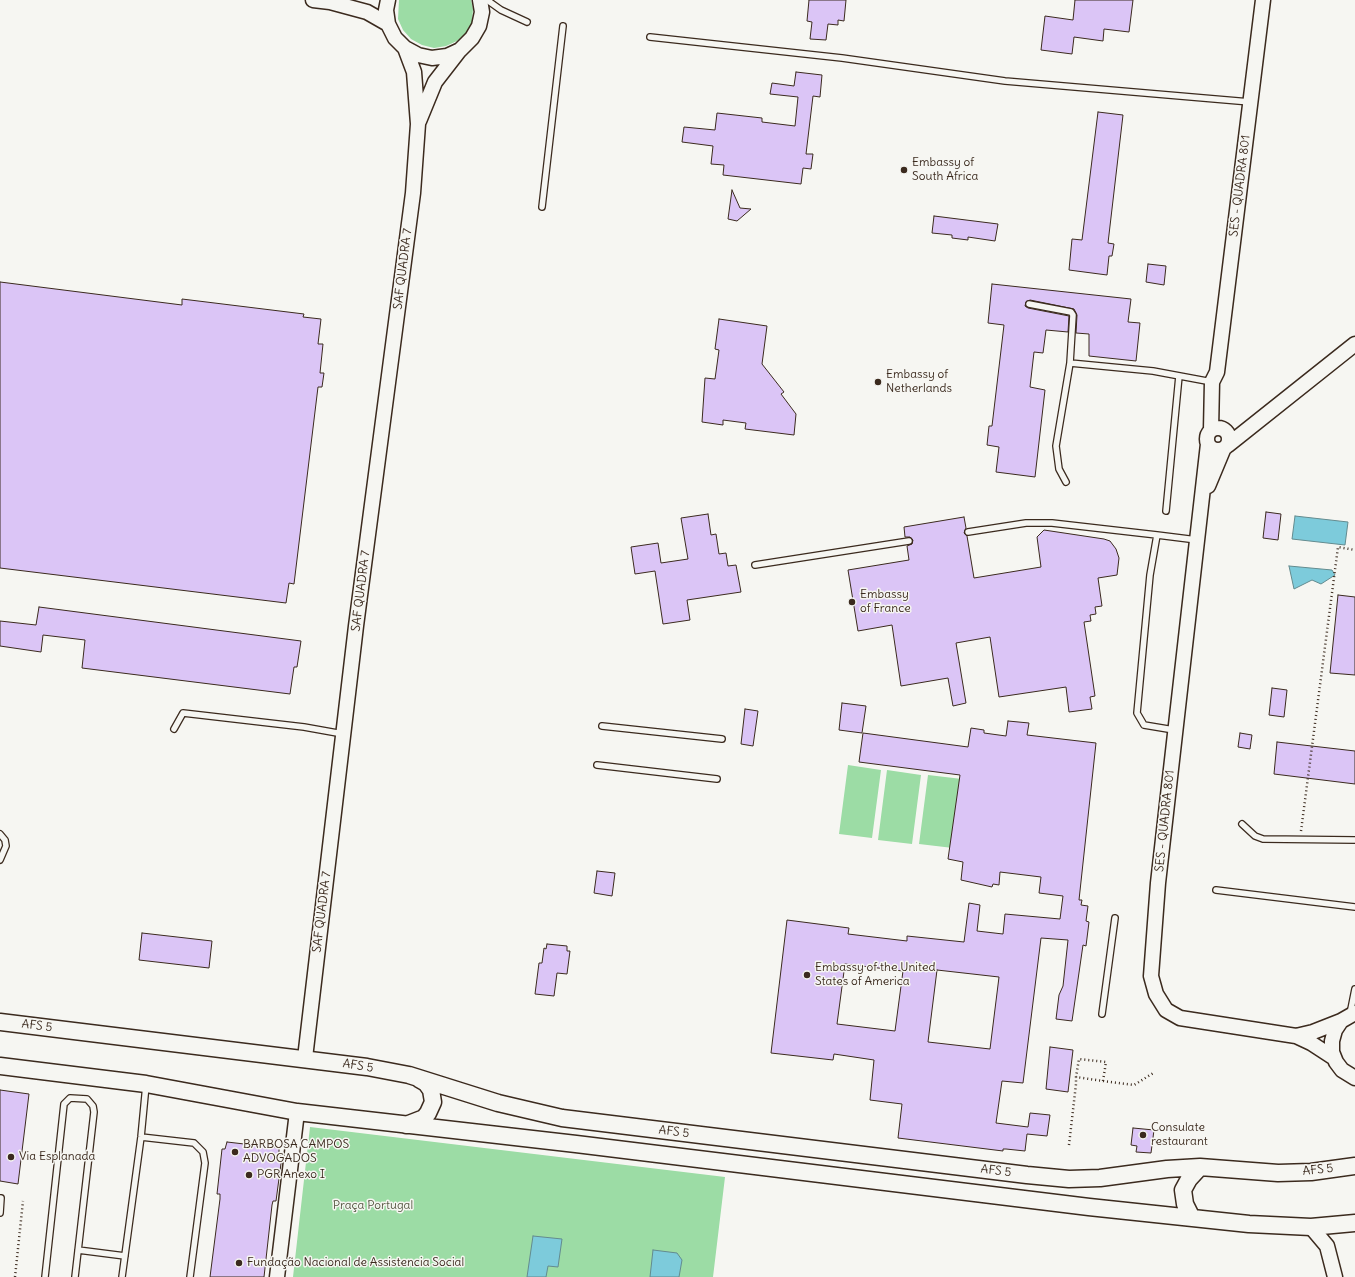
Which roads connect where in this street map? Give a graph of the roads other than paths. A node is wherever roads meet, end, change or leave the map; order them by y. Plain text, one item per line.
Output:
1 (313, 0) edge
2 (388, 0) edge
3 (480, 0) edge
4 (487, 0) edge
5 (1262, 0) edge
6 (335, 1) edge
7 (528, 22) dead end
8 (388, 24) junction
9 (563, 26) dead end
10 (650, 37) dead end
11 (405, 48) junction
12 (460, 50) junction
13 (1250, 102) junction
14 (418, 124) junction
15 (542, 207) dead end
16 (1029, 304) dead end
17 (1355, 344) edge
18 (1070, 363) junction
19 (1179, 376) junction
20 (1216, 379) junction
21 (1276, 406) junction
22 (1219, 429) junction
23 (1208, 444) junction
24 (1226, 447) junction
25 (1066, 482) dead end
26 (1203, 497) junction
27 (1166, 511) dead end
28 (968, 532) dead end
29 (1157, 535) junction
30 (1198, 540) junction
31 (909, 541) dead end
32 (755, 565) dead end
33 (602, 726) dead end
34 (174, 729) dead end
35 (1175, 730) junction
36 (344, 734) junction
37 (722, 739) dead end
38 (597, 765) dead end
39 (717, 779) dead end
40 (1242, 824) dead end
41 (0, 834) edge
42 (1355, 840) edge
43 (0, 860) edge
44 (1216, 890) dead end
45 (1355, 907) edge
46 (1115, 918) dead end
47 (1355, 989) edge
48 (1102, 1014) dead end
49 (1349, 1017) edge
50 (0, 1022) edge
51 (1296, 1036) junction
52 (305, 1058) junction
53 (1334, 1058) junction
54 (0, 1066) edge
55 (410, 1075) junction
56 (1355, 1078) edge
57 (146, 1084) junction
58 (297, 1112) junction
59 (404, 1126) junction
60 (141, 1137) junction
61 (1355, 1166) edge
62 (1200, 1167) junction
63 (1, 1198) dead end
64 (0, 1213) edge
65 (1192, 1218) junction
66 (1355, 1224) edge
67 (1311, 1227) junction
68 (78, 1250) junction
69 (125, 1256) junction
70 (45, 1277) edge
71 (75, 1277) edge
72 (122, 1277) edge
73 (190, 1277) edge
74 (278, 1277) edge
75 (1335, 1277) edge

1 - 6 street
2 - 8 street
3 - 12 street, SAF QUADRA 7
4 - 7 lane
5 - 13 street, SES - QUADRA 801
6 - 8 street
8 - 11 street
9 - 15 lane
10 - 13 lane
11 - 12 street
11 - 14 street, SAF QUADRA 7
12 - 14 street, SAF QUADRA 7
13 - 20 street, SES - QUADRA 801
14 - 36 street, SAF QUADRA 7
16 - 18 lane
17 - 21 street
18 - 19 lane
18 - 25 lane
19 - 20 lane
19 - 27 lane
20 - 22 street, SES - QUADRA 801
21 - 22 street
21 - 24 street
22 - 23 street
22 - 24 street
23 - 24 street
23 - 26 street, SES - QUADRA 801
24 - 26 street, SES - QUADRA 801
26 - 30 street, SES - QUADRA 801
28 - 29 lane
29 - 30 lane
29 - 35 lane
30 - 35 street, SES - QUADRA 801
31 - 32 lane
33 - 37 lane
34 - 36 lane
35 - 51 street, SES - QUADRA 801
36 - 52 street, SAF QUADRA 7
38 - 39 lane
40 - 42 lane
41 - 43 lane
44 - 45 lane
46 - 48 lane
47 - 49 lane
49 - 51 street, SES - QUADRA 801
49 - 53 street
50 - 52 main road, AFS 5
51 - 53 street, SES - QUADRA 801
52 - 55 main road, AFS 5
53 - 56 street, SES - QUADRA 801
54 - 57 main road, AFS 5
55 - 59 main road
55 - 62 main road, AFS 5
57 - 58 main road, AFS 5
57 - 60 lane
58 - 59 main road, AFS 5
58 - 74 street
59 - 65 main road, AFS 5
60 - 69 lane
60 - 73 lane
61 - 62 main road, AFS 5
62 - 65 main road
63 - 64 lane
65 - 67 main road, AFS 5
66 - 67 main road, AFS 5
67 - 75 street
68 - 69 lane
68 - 70 lane
68 - 71 lane
69 - 72 lane

